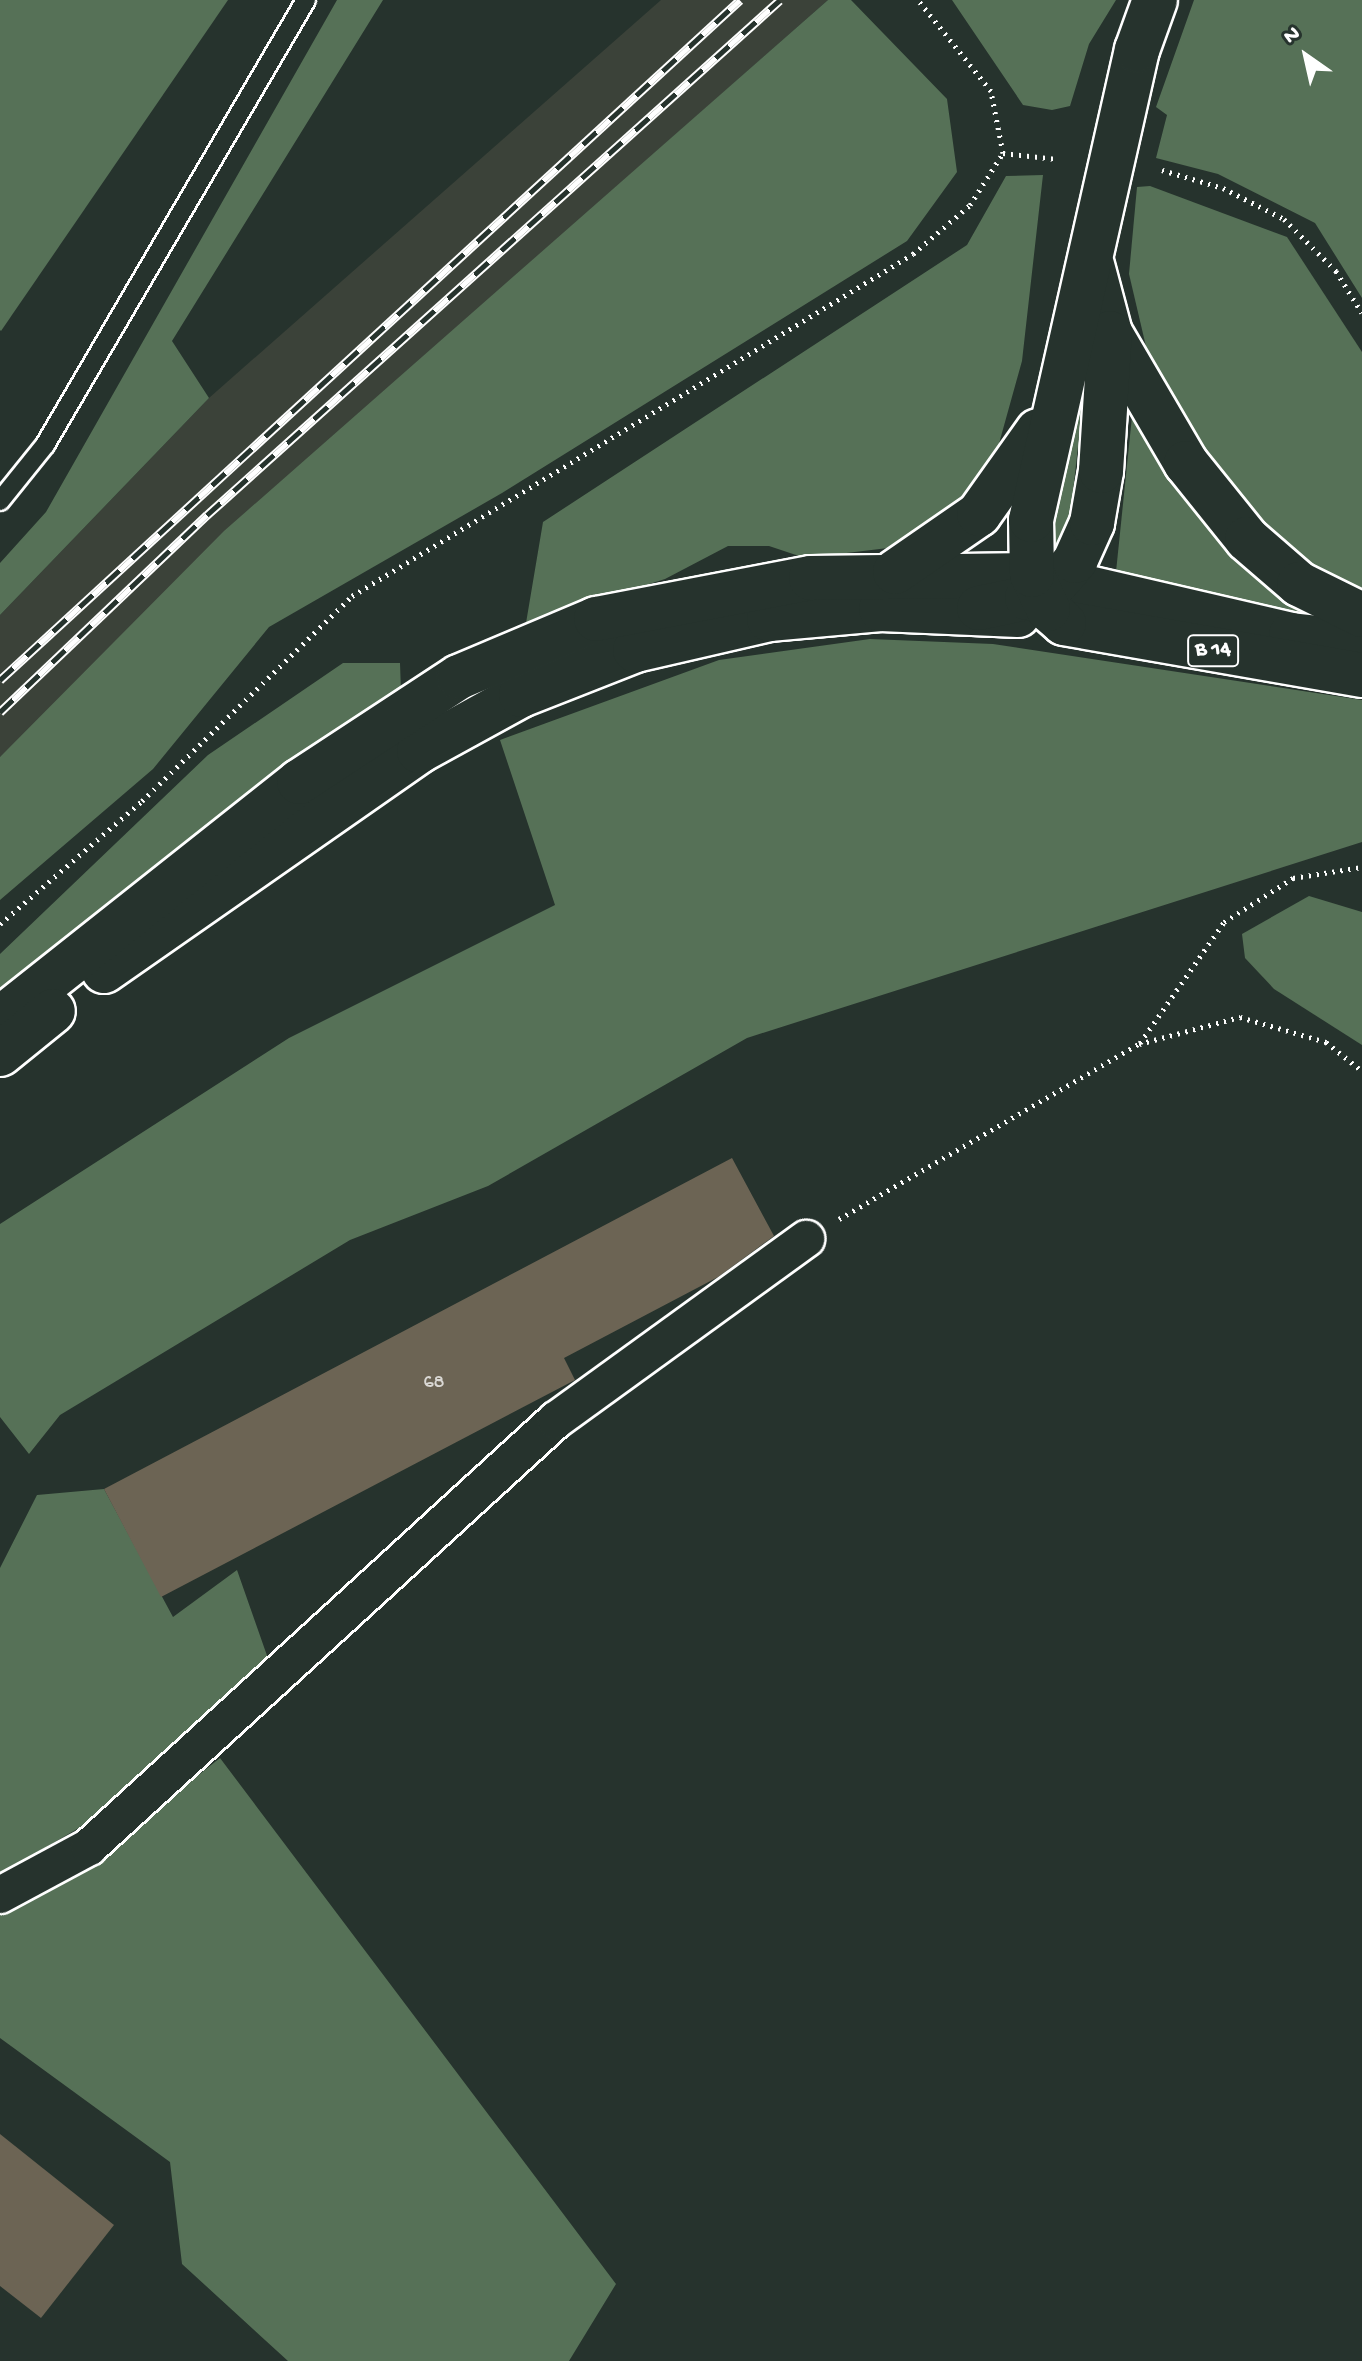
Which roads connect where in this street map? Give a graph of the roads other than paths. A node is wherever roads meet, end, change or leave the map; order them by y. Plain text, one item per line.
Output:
1 (306, 0) edge
2 (1155, 0) edge
3 (1091, 261) junction
4 (1110, 333) junction
5 (1050, 412) junction
6 (0, 501) edge
7 (895, 572) junction
8 (1048, 593) junction
9 (1362, 615) edge
10 (1362, 643) edge
11 (1362, 675) edge
12 (0, 1019) edge
13 (0, 1054) edge
14 (806, 1239) road end
15 (0, 1895) edge

1 - 6 lane
2 - 3 main road
3 - 4 main road
3 - 5 main road
4 - 8 main road
4 - 9 main road
5 - 7 main road
5 - 8 main road
7 - 8 main road
7 - 12 main road
8 - 10 main road
8 - 11 main road, B 14
8 - 13 main road
14 - 15 street

